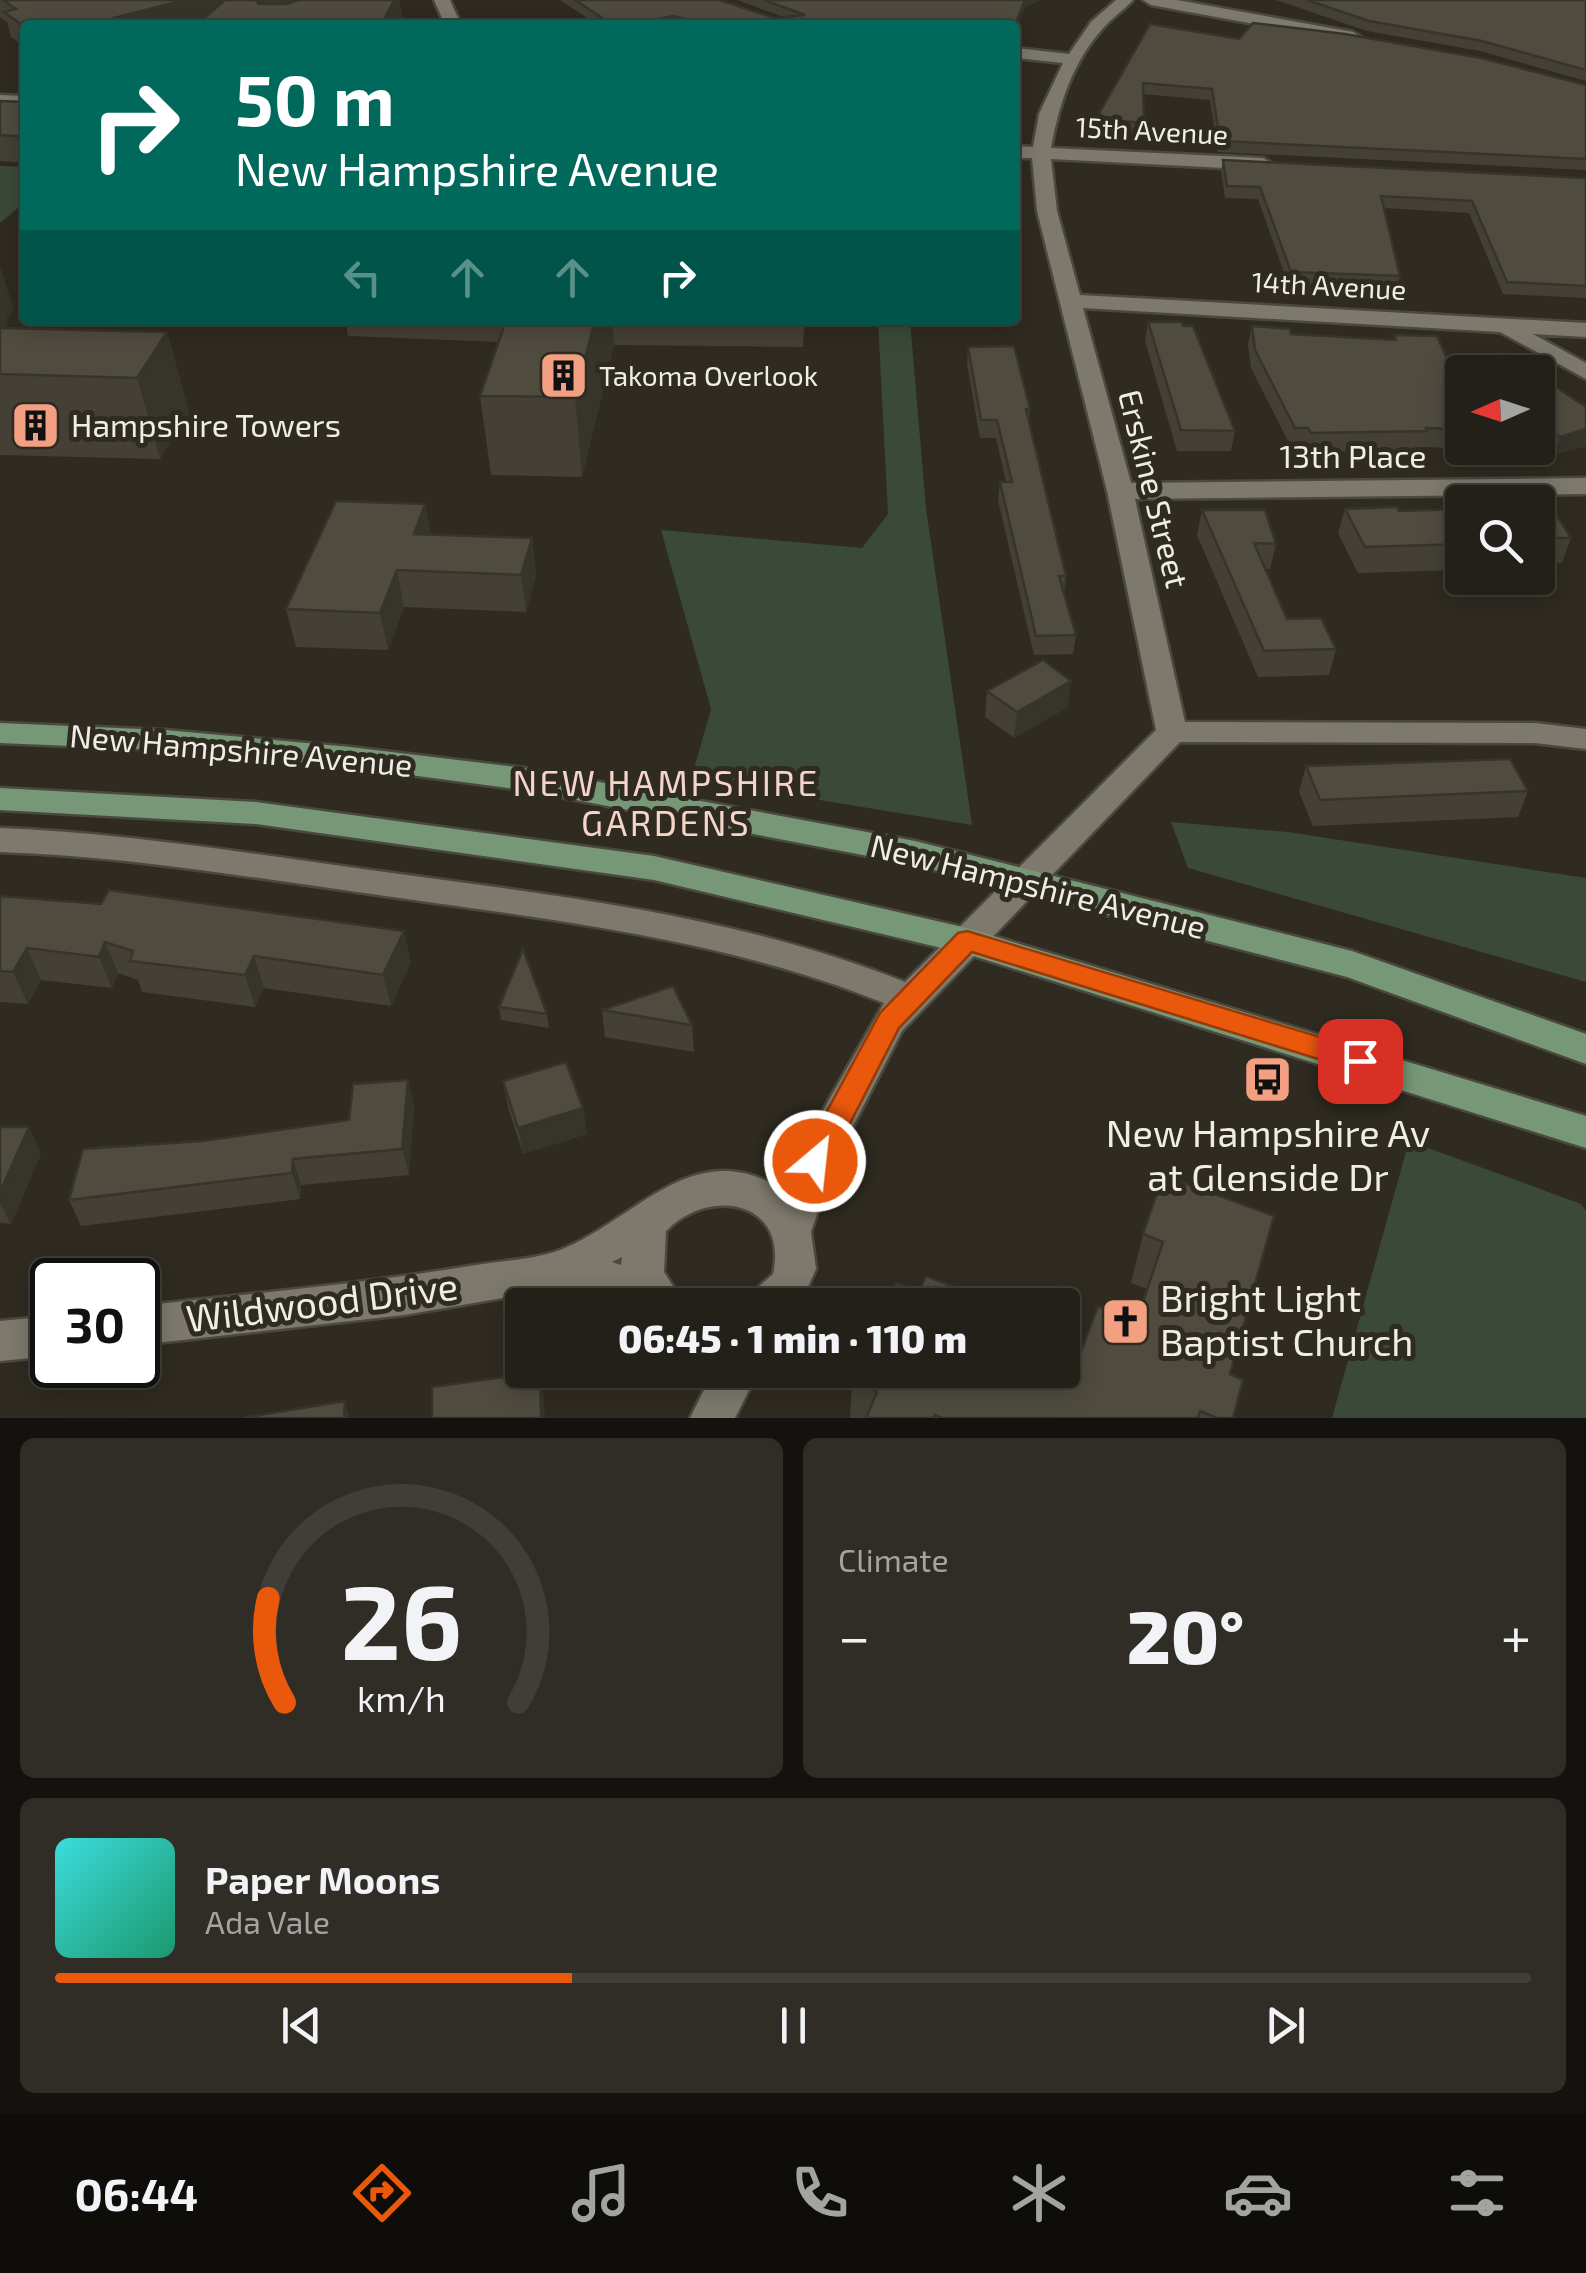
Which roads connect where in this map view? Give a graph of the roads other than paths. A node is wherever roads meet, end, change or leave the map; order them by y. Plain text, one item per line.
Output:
1 (1125, 0) edge
2 (1151, 0) edge
3 (1366, 40) edge
4 (1020, 54) edge
5 (1072, 59) junction
6 (1028, 153) edge
7 (1278, 165) edge
8 (1068, 301) junction
9 (1502, 326) junction
10 (1586, 330) edge
11 (1586, 372) edge
12 (1586, 486) edge
13 (1120, 491) junction
14 (1172, 732) junction
15 (0, 733) edge
16 (1586, 739) edge
17 (0, 799) edge
18 (0, 840) edge
19 (1023, 884) junction
20 (967, 940) junction
21 (911, 999) junction
22 (1586, 1050) edge
23 (1586, 1132) edge
24 (815, 1161) junction
25 (757, 1194) junction
26 (651, 1218) junction
27 (793, 1227) junction
28 (566, 1268) junction
29 (627, 1288) edge
30 (652, 1288) edge
31 (788, 1288) edge
32 (160, 1324) edge
33 (30, 1339) edge
34 (0, 1342) edge

1 - 5 street, Erskine Street
2 - 3 street
4 - 5 street
5 - 6 street, Erskine Street
6 - 7 street, 15th Avenue
6 - 8 street, Erskine Street
8 - 9 street, 14th Avenue
8 - 13 street, Erskine Street
9 - 10 street, 14th Avenue
9 - 11 street
12 - 13 street, 13th Place
13 - 14 street, Erskine Street
14 - 16 street
14 - 19 street
15 - 19 main road, New Hampshire Avenue
17 - 20 main road, New Hampshire Avenue
18 - 21 street
19 - 20 street
19 - 22 main road, New Hampshire Avenue
20 - 21 street
20 - 23 main road, New Hampshire Avenue
21 - 24 street
24 - 25 street
24 - 27 street
25 - 26 street, Wildwood Drive
25 - 27 street
26 - 28 street, Wildwood Drive
26 - 30 street
27 - 31 street
28 - 29 street, Wildwood Drive
28 - 32 street, Wildwood Drive
33 - 34 street

